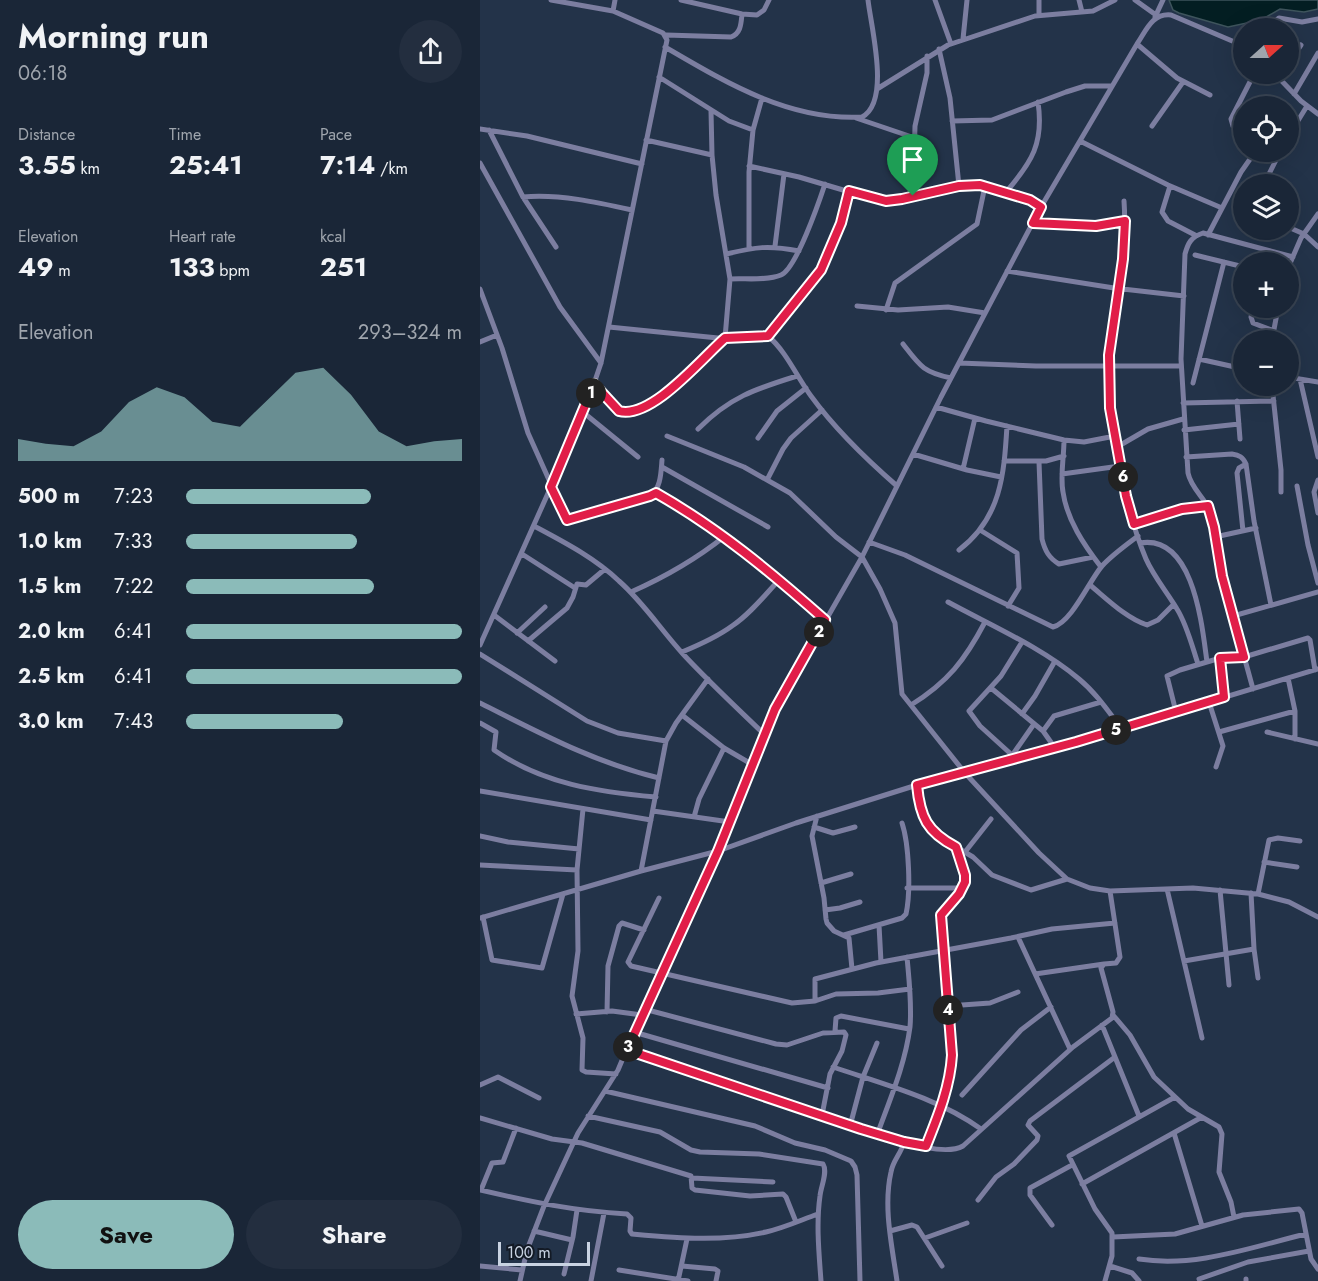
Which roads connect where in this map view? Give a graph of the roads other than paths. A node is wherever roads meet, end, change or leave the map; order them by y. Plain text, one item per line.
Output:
1 (551, 0) edge
2 (615, 0) edge
3 (681, 0) edge
4 (769, 0) edge
5 (868, 0) edge
6 (936, 0) edge
7 (967, 0) edge
8 (1039, 0) edge
9 (1079, 0) edge
10 (1115, 0) edge
11 (1135, 0) edge
12 (1163, 0) edge
13 (613, 11) junction
14 (1082, 12) junction
15 (742, 14) junction
16 (1039, 15) junction
17 (1155, 17) junction
18 (1318, 19) edge
19 (1299, 21) edge
20 (666, 35) junction
21 (963, 39) junction
22 (1233, 41) edge
23 (951, 44) junction
24 (1137, 44) junction
25 (1301, 45) dead end
26 (665, 47) junction
27 (1299, 48) edge
28 (939, 50) junction
29 (1318, 53) edge
30 (927, 56) junction
31 (659, 76) junction
32 (1183, 82) junction
33 (1286, 84) edge
34 (1112, 86) junction
35 (877, 89) junction
36 (1294, 94) junction
37 (1210, 95) dead end
38 (762, 98) junction
39 (1038, 102) junction
40 (1307, 105) junction
41 (711, 111) junction
42 (1318, 114) edge
43 (855, 117) junction
44 (1299, 118) edge
45 (952, 121) junction
46 (1152, 126) dead end
47 (480, 129) edge
48 (489, 130) junction
49 (753, 130) junction
50 (915, 138) junction
51 (646, 140) junction
52 (1080, 141) junction
53 (712, 155) junction
54 (1248, 162) edge
55 (480, 163) edge
56 (642, 164) junction
57 (749, 166) junction
58 (784, 174) junction
59 (825, 184) junction
60 (959, 186) junction
61 (985, 186) junction
62 (1170, 186) junction
63 (849, 191) junction
64 (1006, 192) junction
65 (913, 196) junction
66 (523, 197) junction
67 (1124, 201) dead end
68 (1041, 207) junction
69 (1222, 208) junction
70 (632, 210) junction
71 (1318, 214) edge
72 (1125, 221) junction
73 (1033, 223) junction
74 (1299, 232) edge
75 (1304, 234) junction
76 (1208, 235) junction
77 (1196, 236) junction
78 (775, 246) junction
79 (556, 247) dead end
80 (1318, 247) edge
81 (749, 249) junction
82 (799, 251) junction
83 (1274, 252) edge
84 (1295, 252) edge
85 (726, 254) junction
86 (1195, 255) dead end
87 (1224, 262) junction
88 (1233, 264) edge
89 (1007, 271) junction
90 (730, 279) junction
91 (1118, 288) junction
92 (480, 289) edge
93 (1184, 296) junction
94 (857, 306) dead end
95 (886, 310) junction
96 (985, 313) junction
97 (1251, 318) edge
98 (1276, 318) edge
99 (609, 327) junction
100 (1274, 330) joint
101 (497, 335) junction
102 (768, 336) junction
103 (725, 338) junction
104 (480, 342) edge
105 (903, 344) dead end
106 (1200, 359) junction
107 (602, 363) junction
108 (959, 363) junction
109 (1109, 365) junction
110 (1181, 366) junction
111 (1233, 366) edge
112 (797, 376) junction
113 (951, 378) junction
114 (1300, 379) joint
115 (1318, 382) edge
116 (1193, 383) dead end
117 (594, 384) junction
118 (806, 388) junction
119 (1273, 396) edge
120 (1237, 401) junction
121 (1274, 401) junction
122 (1183, 403) junction
123 (936, 406) junction
124 (822, 410) junction
125 (584, 413) junction
126 (975, 418) junction
127 (1183, 419) junction
128 (1239, 424) junction
129 (1007, 426) junction
130 (698, 429) dead end
131 (1184, 430) junction
132 (667, 436) dead end
133 (1115, 436) junction
134 (758, 438) dead end
135 (1240, 439) dead end
136 (1064, 440) junction
137 (1117, 447) junction
138 (913, 454) junction
139 (1064, 456) junction
140 (638, 457) dead end
141 (1318, 457) edge
142 (1186, 458) junction
143 (662, 460) dead end
144 (1004, 461) junction
145 (1039, 462) junction
146 (1246, 464) junction
147 (1120, 466) junction
148 (662, 467) junction
149 (963, 469) junction
150 (1062, 474) junction
151 (1001, 477) junction
152 (767, 480) junction
153 (1318, 480) edge
154 (897, 486) junction
155 (1297, 486) dead end
156 (551, 487) junction
157 (1281, 492) dead end
158 (656, 493) junction
159 (1208, 506) junction
160 (1318, 513) edge
161 (1134, 524) junction
162 (534, 526) junction
163 (768, 527) dead end
164 (1256, 528) junction
165 (980, 530) junction
166 (1243, 531) junction
167 (724, 536) junction
168 (1138, 536) junction
169 (1215, 537) junction
170 (869, 542) junction
171 (1140, 543) junction
172 (959, 549) dead end
173 (522, 554) junction
174 (862, 557) junction
175 (1093, 557) junction
176 (1101, 567) junction
177 (605, 569) junction
178 (779, 580) junction
179 (1318, 583) edge
180 (1090, 585) junction
181 (575, 588) junction
182 (630, 592) junction
183 (1318, 592) edge
184 (948, 602) dead end
185 (1174, 604) junction
186 (1270, 605) junction
187 (1008, 606) junction
188 (545, 607) dead end
189 (494, 615) junction
190 (1233, 616) junction
191 (825, 620) junction
192 (985, 622) junction
193 (517, 633) junction
194 (528, 642) junction
195 (1022, 642) junction
196 (480, 645) edge
197 (682, 652) junction
198 (480, 654) edge
199 (1244, 657) junction
200 (1220, 658) junction
201 (555, 661) dead end
202 (1055, 661) junction
203 (1207, 662) junction
204 (1198, 664) junction
205 (1317, 670) edge
206 (1288, 678) junction
207 (708, 680) junction
208 (992, 688) junction
209 (1253, 689) junction
210 (1224, 697) junction
211 (1101, 702) junction
212 (1209, 702) junction
213 (480, 703) edge
214 (911, 705) junction
215 (1295, 711) junction
216 (1176, 712) junction
217 (1022, 714) junction
218 (682, 715) junction
219 (480, 723) edge
220 (1034, 724) junction
221 (1121, 728) junction
222 (1043, 731) junction
223 (1219, 732) junction
224 (1267, 732) dead end
225 (765, 735) junction
226 (1295, 739) junction
227 (666, 741) junction
228 (1318, 744) edge
229 (724, 748) junction
230 (1055, 748) junction
231 (1010, 758) junction
232 (753, 765) junction
233 (1216, 766) dead end
234 (965, 773) junction
235 (659, 778) junction
236 (917, 785) junction
237 (480, 791) edge
238 (656, 797) junction
239 (583, 809) junction
240 (653, 811) junction
241 (817, 816) junction
242 (694, 817) junction
243 (991, 819) dead end
244 (651, 820) junction
245 (730, 822) junction
246 (902, 823) dead end
247 (814, 827) junction
248 (855, 827) dead end
249 (480, 836) edge
250 (1300, 841) dead end
251 (956, 847) junction
252 (579, 849) junction
253 (718, 851) junction
254 (965, 852) junction
255 (1264, 862) junction
256 (480, 865) edge
257 (1297, 867) dead end
258 (577, 870) junction
259 (641, 871) junction
260 (851, 874) dead end
261 (1067, 879) junction
262 (821, 883) junction
263 (907, 888) junction
264 (963, 888) junction
265 (1167, 889) junction
266 (577, 890) junction
267 (1220, 890) junction
268 (1110, 891) junction
269 (1254, 893) junction
270 (563, 894) junction
271 (659, 898) dead end
272 (860, 902) dead end
273 (825, 910) junction
274 (482, 917) edge
275 (1318, 917) edge
276 (1115, 923) junction
277 (879, 925) junction
278 (644, 930) junction
279 (843, 935) junction
280 (1018, 937) junction
281 (1254, 949) junction
282 (943, 951) junction
283 (1226, 954) junction
284 (907, 957) junction
285 (1184, 961) junction
286 (881, 962) junction
287 (1104, 964) junction
288 (852, 969) junction
289 (662, 973) junction
290 (1035, 974) junction
291 (1258, 978) dead end
292 (1229, 985) dead end
293 (910, 989) junction
294 (1018, 992) dead end
295 (815, 1001) junction
296 (948, 1006) junction
297 (1051, 1007) junction
298 (607, 1012) junction
299 (643, 1012) junction
300 (576, 1014) junction
301 (1113, 1015) junction
302 (1102, 1025) junction
303 (909, 1029) junction
304 (835, 1031) junction
305 (634, 1032) junction
306 (1202, 1038) dead end
307 (877, 1043) dead end
308 (1070, 1049) junction
309 (627, 1050) junction
310 (1115, 1057) junction
311 (833, 1067) junction
312 (616, 1074) junction
313 (863, 1077) junction
314 (480, 1085) edge
315 (828, 1088) junction
316 (895, 1088) junction
317 (605, 1091) junction
318 (962, 1095) dead end
319 (1175, 1097) junction
320 (539, 1098) dead end
321 (942, 1107) junction
322 (822, 1115) junction
323 (588, 1116) junction
324 (1139, 1116) junction
325 (1202, 1117) junction
326 (480, 1118) edge
327 (850, 1126) junction
328 (516, 1128) junction
329 (981, 1129) junction
330 (1174, 1133) junction
331 (877, 1135) junction
332 (574, 1141) junction
333 (904, 1142) junction
334 (926, 1146) junction
335 (1072, 1165) junction
336 (692, 1178) junction
337 (773, 1182) dead end
338 (1082, 1184) junction
339 (481, 1190) edge
340 (978, 1200) dead end
341 (544, 1206) junction
342 (577, 1210) junction
343 (604, 1213) junction
344 (818, 1214) junction
345 (1234, 1217) junction
346 (796, 1222) junction
347 (967, 1223) dead end
348 (1052, 1225) dead end
349 (1202, 1227) junction
350 (534, 1231) junction
351 (890, 1231) junction
352 (1306, 1234) junction
353 (1113, 1237) junction
354 (925, 1238) junction
355 (687, 1239) junction
356 (572, 1240) junction
357 (1309, 1251) junction
358 (1139, 1259) dead end
359 (480, 1266) edge
360 (682, 1266) junction
361 (942, 1266) dead end
362 (1110, 1266) junction
363 (1318, 1269) edge
364 (522, 1270) junction
365 (619, 1270) dead end
366 (564, 1274) dead end
367 (1199, 1279) dead end
368 (679, 1280) edge
369 (520, 1281) edge
370 (591, 1281) edge
371 (688, 1281) edge
372 (717, 1281) edge
373 (821, 1281) edge
374 (860, 1281) edge
375 (897, 1281) edge
376 (1105, 1281) edge
377 (1139, 1281) edge

1 - 13 street
2 - 13 street
3 - 15 street
4 - 15 street
5 - 35 street
6 - 23 street
7 - 21 street
8 - 16 street
9 - 14 street
10 - 14 street
11 - 17 street
12 - 17 street
13 - 20 street
14 - 16 street
15 - 20 street
16 - 21 street
17 - 22 street
17 - 24 street
18 - 19 street
20 - 26 street
21 - 23 street
23 - 28 street
24 - 32 street
24 - 34 street
25 - 27 street
26 - 31 street
26 - 38 street
28 - 30 street
28 - 45 street
29 - 36 street
30 - 35 street
30 - 50 street
31 - 41 street
31 - 51 street
32 - 37 street
32 - 46 street
33 - 36 street
34 - 39 street
34 - 52 street
35 - 43 street
36 - 40 street
38 - 43 street
38 - 49 street
39 - 45 street
39 - 64 street
40 - 42 street
40 - 44 street
41 - 49 street
41 - 53 street
43 - 50 street
45 - 60 street
47 - 48 street
48 - 56 street
48 - 66 street
49 - 57 street
50 - 65 street
51 - 53 street
51 - 56 street
52 - 62 street
52 - 68 street
53 - 85 street
54 - 69 street
55 - 107 street
56 - 70 street
57 - 58 street
57 - 81 street
58 - 59 street
58 - 78 street
59 - 63 street
59 - 82 street
60 - 61 street
60 - 65 street
61 - 64 street
61 - 95 street
62 - 69 street
62 - 77 street
63 - 65 street
63 - 102 street
64 - 68 street
66 - 70 street
66 - 79 street
67 - 72 street
68 - 73 street
69 - 76 street
70 - 99 street
71 - 75 street
72 - 73 street
72 - 91 street
73 - 89 street
74 - 75 street
75 - 80 street
75 - 84 street
76 - 77 street
76 - 83 street
77 - 93 street
78 - 81 street
78 - 82 street
81 - 85 street
82 - 90 street
85 - 90 street
86 - 87 street
87 - 88 street
87 - 106 street
89 - 91 street
89 - 96 street
90 - 103 street
91 - 93 street
91 - 109 street
92 - 101 street
93 - 110 street
94 - 95 street
95 - 96 street
96 - 108 street
97 - 100 street
98 - 100 street
99 - 103 street
99 - 107 street
101 - 104 street
101 - 156 street
102 - 103 street
102 - 112 street
103 - 117 street
105 - 113 street
106 - 111 street
106 - 116 street
107 - 117 street
108 - 109 street
108 - 113 street
109 - 110 street
109 - 133 street
110 - 122 street
112 - 118 street
112 - 130 street
113 - 123 street
114 - 115 street
114 - 141 street
117 - 125 street
118 - 124 street
118 - 134 street
119 - 121 street
120 - 121 street
120 - 122 street
120 - 128 street
121 - 157 street
122 - 127 street
123 - 126 street
123 - 138 street
124 - 152 street
124 - 154 street
125 - 140 street
125 - 156 street
126 - 129 street
126 - 149 street
127 - 131 street
127 - 137 street
128 - 131 street
128 - 135 street
129 - 136 street
129 - 144 street
131 - 142 street
132 - 152 street
133 - 136 street
133 - 137 street
136 - 139 street
137 - 147 street
138 - 149 street
138 - 154 street
139 - 145 street
139 - 150 street
142 - 146 street
142 - 159 street
143 - 148 street
144 - 145 street
144 - 151 street
145 - 175 street
146 - 164 street
146 - 166 street
147 - 150 street
147 - 161 street
148 - 158 street
148 - 163 street
149 - 151 street
150 - 175 street
151 - 165 street
152 - 174 street
153 - 160 street
154 - 170 street
155 - 179 street
156 - 158 street
156 - 162 street
158 - 167 street
159 - 161 street
159 - 169 street
161 - 168 street
162 - 173 street
162 - 177 street
164 - 166 street
164 - 186 street
165 - 172 street
165 - 187 street
166 - 169 street
167 - 178 street
167 - 182 street
168 - 171 street
168 - 176 street
169 - 190 street
170 - 174 street
170 - 187 street
171 - 185 street
171 - 203 street
173 - 181 street
173 - 189 street
174 - 191 street
174 - 214 street
175 - 176 street
176 - 180 street
177 - 181 street
177 - 182 street
178 - 191 street
178 - 197 street
180 - 185 street
180 - 187 street
181 - 194 street
182 - 197 street
183 - 186 street
184 - 192 street
185 - 204 street
186 - 190 street
188 - 193 street
189 - 193 street
189 - 196 street
190 - 199 street
191 - 225 street
192 - 195 street
192 - 214 street
193 - 194 street
194 - 201 street
195 - 202 street
195 - 208 street
197 - 207 street
198 - 227 street
199 - 200 street
199 - 205 street
199 - 209 street
200 - 203 street
200 - 210 street
202 - 211 street
202 - 217 street
203 - 204 street
204 - 216 street
205 - 206 street
206 - 209 street
206 - 215 street
207 - 218 street
207 - 225 street
208 - 217 street
208 - 231 street
209 - 210 street
210 - 212 street
211 - 221 street
211 - 222 street
212 - 216 street
212 - 223 street
213 - 235 street
214 - 234 street
215 - 223 street
215 - 226 street
216 - 221 street
217 - 220 street
218 - 227 street
218 - 229 street
219 - 238 street
220 - 222 street
220 - 231 street
221 - 230 street
222 - 230 street
223 - 233 street
224 - 226 street
225 - 232 street
226 - 228 street
227 - 235 street
229 - 232 street
229 - 242 street
230 - 231 street
231 - 234 street
232 - 245 street
234 - 236 street
234 - 261 street
235 - 238 street
236 - 241 street
236 - 251 street
237 - 239 street
238 - 240 street
239 - 244 street
239 - 252 street
240 - 242 street
240 - 244 street
241 - 247 street
241 - 253 street
242 - 245 street
243 - 254 street
244 - 259 street
245 - 253 street
246 - 263 street
247 - 248 street
247 - 262 street
249 - 252 street
250 - 255 street
251 - 254 street
251 - 264 street
252 - 258 street
253 - 259 street
253 - 289 street
254 - 261 street
255 - 257 street
255 - 269 street
256 - 258 street
258 - 266 street
259 - 266 street
260 - 262 street
261 - 268 street
262 - 273 street
263 - 264 street
263 - 277 street
264 - 282 street
265 - 267 street
265 - 268 street
265 - 285 street
266 - 270 street
266 - 300 street
267 - 269 street
267 - 283 street
268 - 276 street
269 - 275 street
269 - 281 street
270 - 274 street
270 - 274 street
271 - 278 street
272 - 273 street
273 - 279 street
276 - 280 street
276 - 287 street
277 - 279 street
277 - 286 street
278 - 289 street
278 - 298 street
279 - 288 street
280 - 282 street
280 - 290 street
281 - 283 street
281 - 291 street
282 - 284 street
282 - 296 street
283 - 285 street
283 - 292 street
284 - 286 street
284 - 293 street
285 - 306 street
286 - 288 street
287 - 290 street
287 - 301 street
288 - 295 street
289 - 295 street
289 - 299 street
290 - 297 street
293 - 295 street
293 - 303 street
294 - 296 street
296 - 321 street
297 - 308 street
297 - 318 street
298 - 299 street
298 - 300 street
299 - 304 street
299 - 305 street
300 - 312 street
301 - 302 street
301 - 319 street
302 - 308 street
302 - 310 street
303 - 304 street
303 - 316 street
304 - 311 street
305 - 309 street
305 - 315 street
307 - 313 street
308 - 329 street
309 - 312 street
309 - 322 street
310 - 324 street
310 - 340 street
311 - 313 street
311 - 315 street
312 - 317 street
313 - 316 street
313 - 327 street
314 - 320 street
315 - 322 street
316 - 321 street
316 - 331 street
317 - 323 street
317 - 374 street
319 - 324 street
319 - 325 street
321 - 329 street
321 - 334 street
322 - 327 street
323 - 332 street
323 - 344 street
324 - 335 street
325 - 330 street
325 - 345 street
326 - 328 street
327 - 331 street
328 - 332 street
328 - 339 street
329 - 334 street
330 - 338 street
330 - 349 street
331 - 333 street
332 - 336 street
332 - 341 street
333 - 334 street
333 - 351 street
335 - 338 street
335 - 348 street
336 - 337 street
336 - 346 street
338 - 353 street
339 - 341 street
341 - 342 street
341 - 350 street
342 - 343 street
342 - 356 street
343 - 355 street
343 - 370 street
344 - 346 street
344 - 373 street
345 - 349 street
345 - 352 street
346 - 355 street
347 - 354 street
349 - 353 street
350 - 356 street
350 - 364 street
351 - 354 street
351 - 375 street
352 - 357 street
352 - 358 street
353 - 362 street
354 - 361 street
355 - 360 street
356 - 366 street
357 - 363 street
357 - 367 street
359 - 364 street
360 - 368 street
360 - 372 street
362 - 376 street
362 - 377 street
364 - 369 street
365 - 368 street
368 - 371 street

